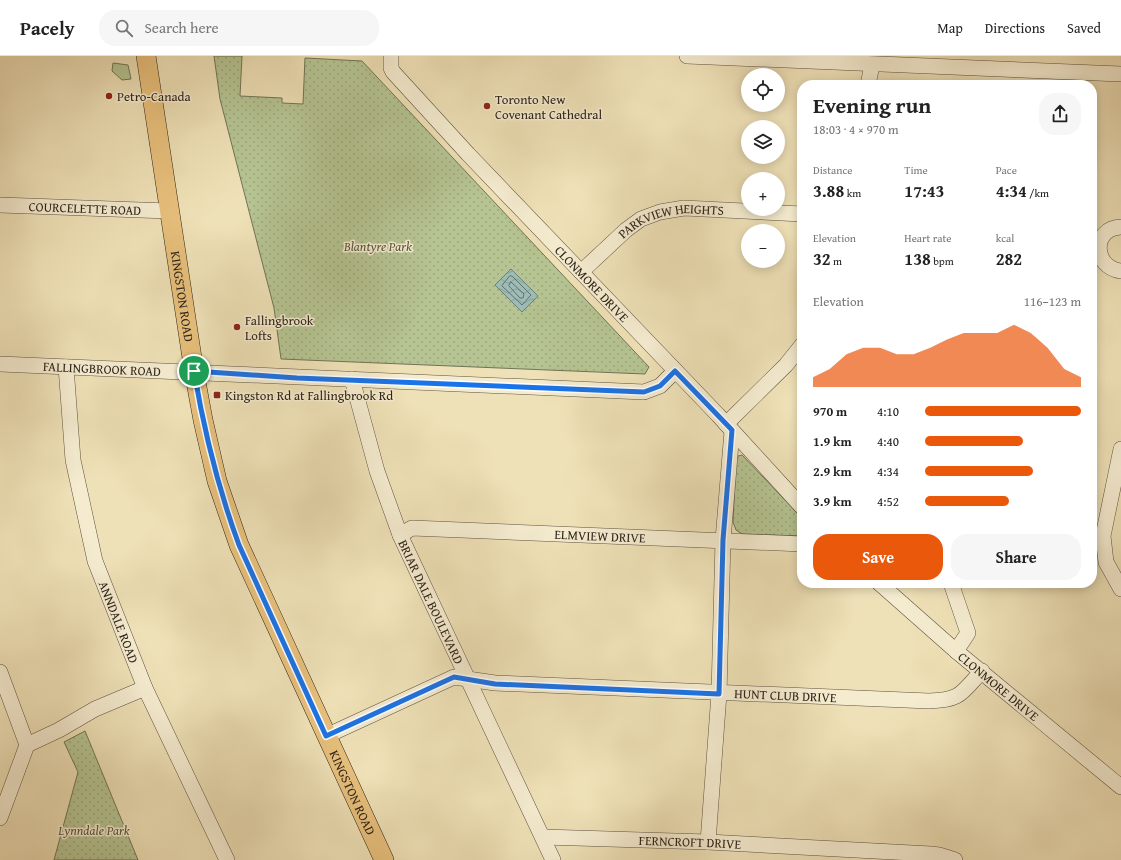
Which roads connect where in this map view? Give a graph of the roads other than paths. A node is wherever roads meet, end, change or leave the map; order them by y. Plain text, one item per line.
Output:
1 (146, 56) edge
2 (391, 56) edge
3 (687, 56) edge
4 (723, 57) edge
5 (1015, 63) edge
6 (872, 65) junction
7 (1121, 74) edge
8 (869, 80) edge
9 (0, 206) edge
10 (169, 211) junction
11 (797, 214) edge
12 (1121, 227) edge
13 (1121, 271) edge
14 (580, 272) junction
15 (797, 351) edge
16 (0, 364) edge
17 (66, 367) junction
18 (194, 371) junction
19 (675, 371) junction
20 (352, 380) junction
21 (729, 427) junction
22 (1121, 449) edge
23 (1116, 501) edge
24 (797, 502) edge
25 (400, 535) junction
26 (723, 540) junction
27 (797, 544) edge
28 (885, 588) edge
29 (954, 588) edge
30 (1121, 589) edge
31 (956, 651) junction
32 (982, 671) junction
33 (0, 672) edge
34 (467, 679) junction
35 (145, 688) junction
36 (719, 694) junction
37 (326, 736) junction
38 (27, 744) junction
39 (1121, 787) edge
40 (0, 818) edge
41 (543, 837) junction
42 (708, 842) junction
43 (227, 860) edge
44 (384, 860) edge
45 (553, 860) edge
46 (955, 860) edge

1 - 10 main road, KINGSTON ROAD
2 - 14 street, CLONMORE DRIVE
3 - 4 street
4 - 6 street
5 - 6 street
5 - 7 street
6 - 8 street
9 - 10 street, COURCELETTE ROAD
10 - 18 main road, KINGSTON ROAD
11 - 14 street, PARKVIEW HEIGHTS
12 - 13 street
14 - 19 street, CLONMORE DRIVE
15 - 21 street
16 - 17 street, FALLINGBROOK ROAD
17 - 18 street, FALLINGBROOK ROAD
17 - 35 street, ANNDALE ROAD
18 - 20 street, FALLINGBROOK ROAD
18 - 37 main road, KINGSTON ROAD
19 - 20 street, FALLINGBROOK ROAD
19 - 21 street, CLONMORE DRIVE
20 - 25 street, BRIAR DALE BOULEVARD
21 - 24 street, CLONMORE DRIVE
21 - 26 street
22 - 23 street
23 - 30 street
25 - 26 street, ELMVIEW DRIVE
25 - 34 street, BRIAR DALE BOULEVARD
26 - 27 street, ELMVIEW DRIVE
26 - 36 street
28 - 31 street, CLONMORE DRIVE
29 - 31 street
31 - 32 street, CLONMORE DRIVE
32 - 36 street, HUNT CLUB DRIVE
32 - 39 street, CLONMORE DRIVE
33 - 38 street
34 - 36 street, HUNT CLUB DRIVE
34 - 37 street, HUNT CLUB DRIVE
34 - 41 street, BRIAR DALE BOULEVARD
35 - 38 street
35 - 43 street, ANNDALE ROAD
36 - 42 street
37 - 44 main road, KINGSTON ROAD
38 - 40 street
41 - 42 street, FERNCROFT DRIVE
41 - 45 street, BRIAR DALE BOULEVARD
42 - 46 street, FERNCROFT DRIVE

